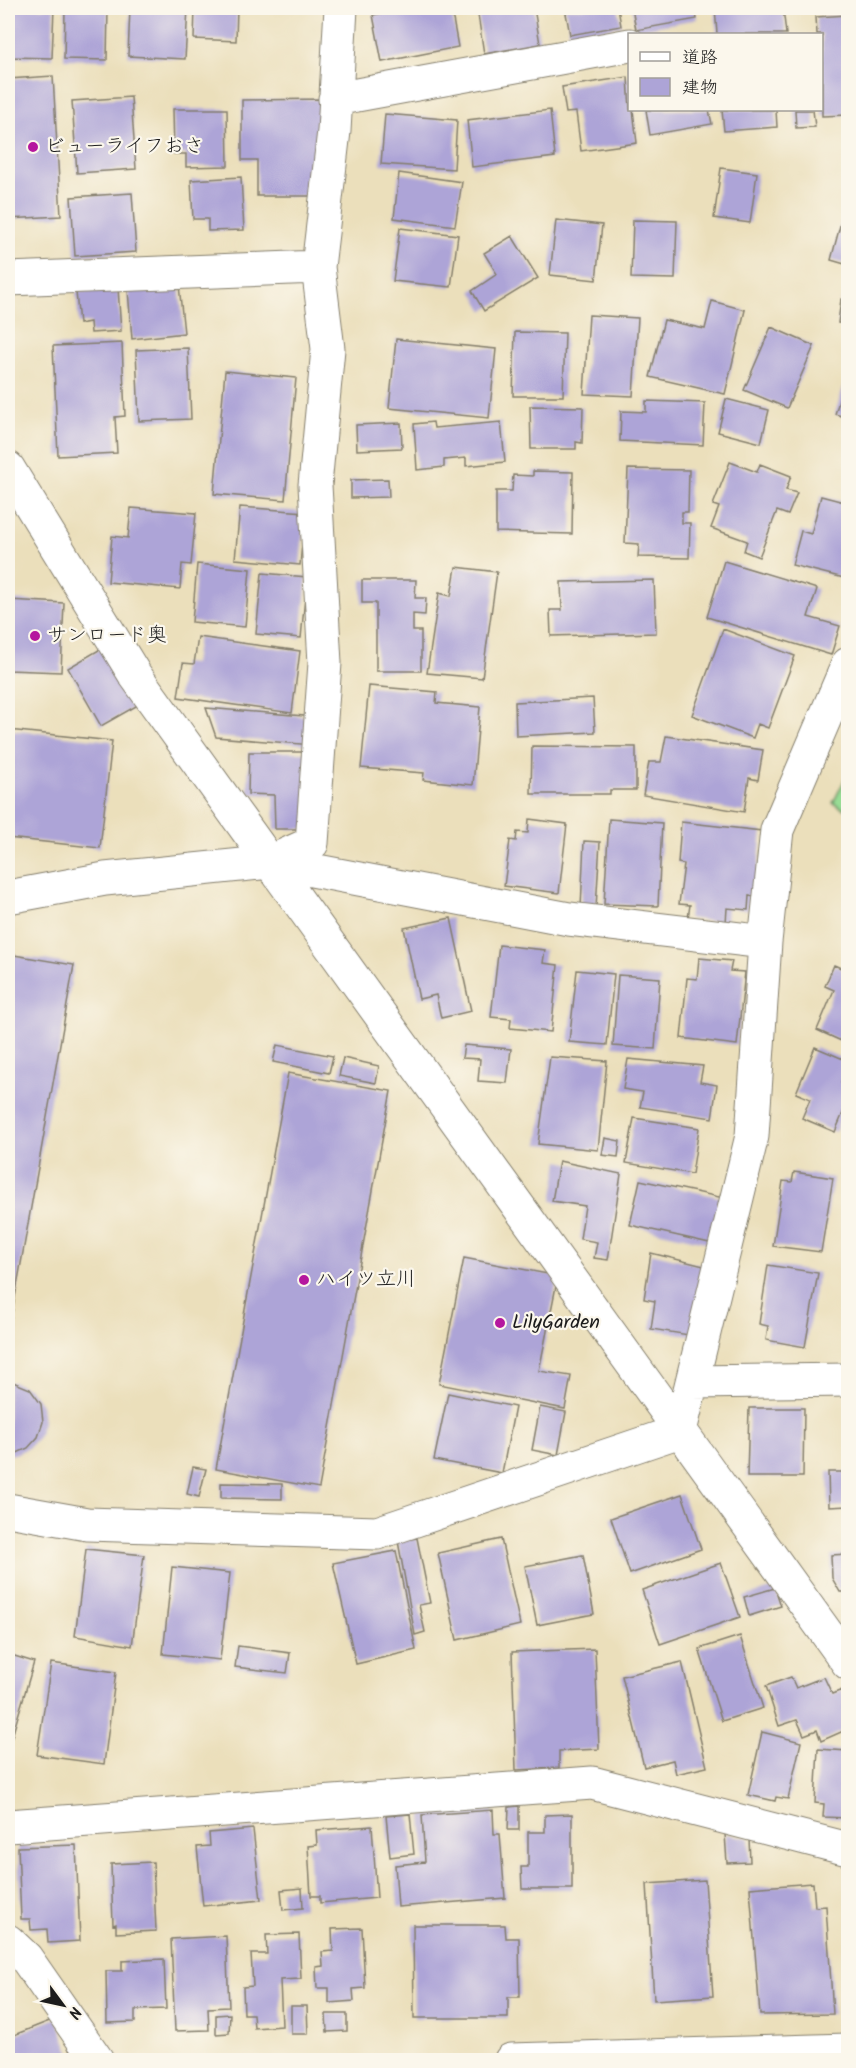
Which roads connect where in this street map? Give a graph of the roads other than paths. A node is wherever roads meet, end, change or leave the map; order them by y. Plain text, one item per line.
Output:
1 (341, 8) edge
2 (628, 45) edge
3 (335, 99) junction
4 (318, 267) junction
5 (8, 279) edge
6 (8, 468) edge
7 (849, 664) edge
8 (270, 862) junction
9 (8, 897) edge
10 (765, 942) junction
11 (849, 1380) edge
12 (692, 1382) junction
13 (680, 1431) junction
14 (8, 1510) edge
15 (849, 1663) edge
16 (8, 1826) edge
17 (849, 1849) edge
18 (8, 1941) edge
19 (849, 2050) edge
20 (98, 2061) edge
21 (511, 2061) edge

1 - 3 street
2 - 3 street
3 - 4 street
4 - 5 street
4 - 8 street
6 - 8 street
7 - 10 street
8 - 9 street
8 - 10 street
8 - 13 street
10 - 12 street
11 - 12 street
12 - 13 street
13 - 14 street
13 - 15 street
16 - 17 street
18 - 20 street
19 - 21 street

